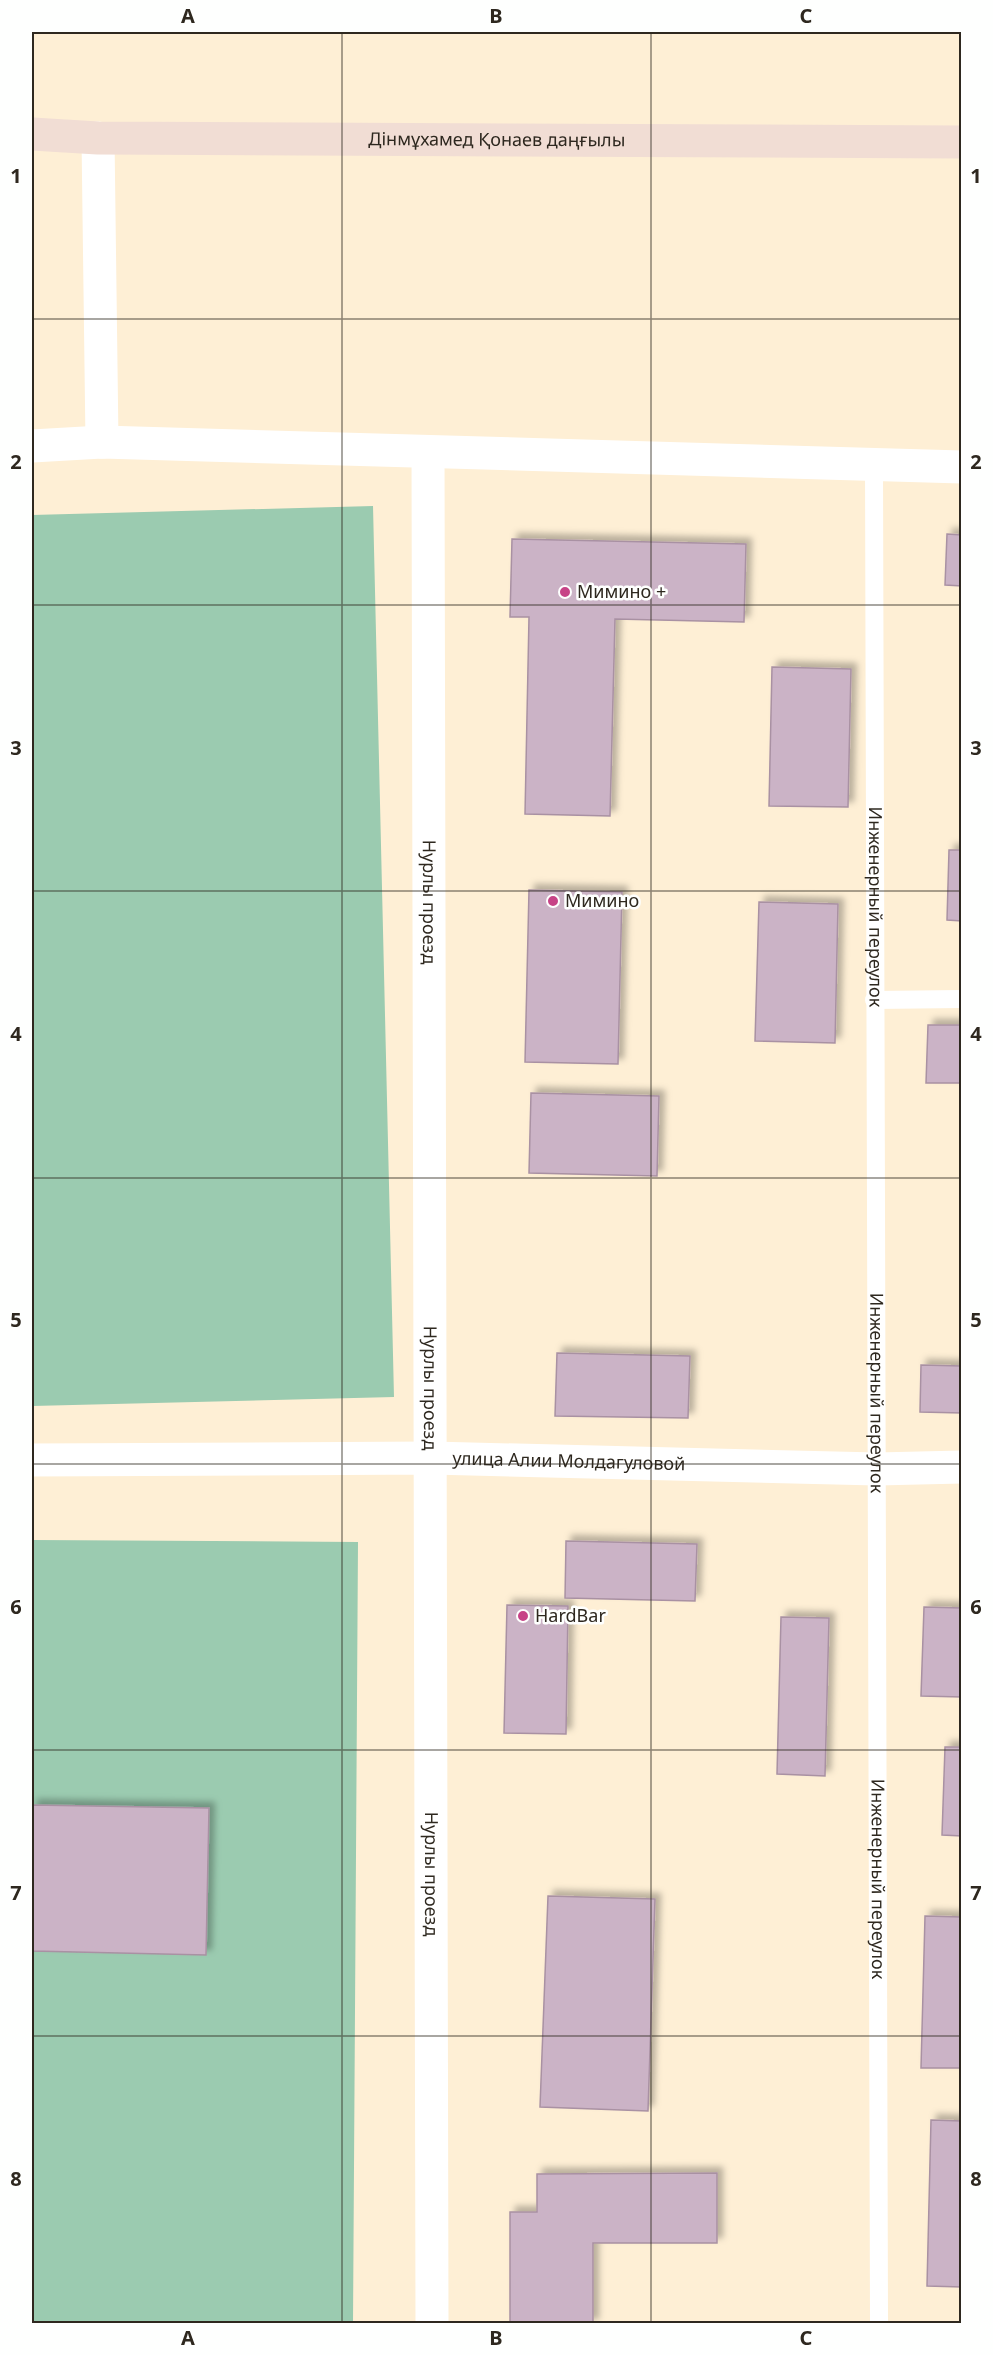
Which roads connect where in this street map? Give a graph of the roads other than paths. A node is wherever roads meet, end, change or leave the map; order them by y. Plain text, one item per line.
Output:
1 (32, 134) edge
2 (98, 138) junction
3 (962, 142) edge
4 (102, 442) junction
5 (32, 446) edge
6 (428, 452) junction
7 (874, 465) junction
8 (962, 467) edge
9 (962, 999) edge
10 (874, 1000) junction
11 (432, 1458) junction
12 (32, 1460) edge
13 (962, 1467) edge
14 (877, 1469) junction
15 (432, 2324) edge
16 (879, 2324) edge

1 - 2 street, Дінмұхамед Қонаев даңғылы
2 - 3 street, Дінмұхамед Қонаев даңғылы
2 - 4 street
4 - 5 street
4 - 6 street
6 - 7 street
6 - 11 street, Нурлы проезд
7 - 8 street
7 - 10 lane, Инженерный переулок
9 - 10 lane
10 - 14 lane, Инженерный переулок
11 - 12 street, улица Алии Молдагуловой
11 - 14 street, улица Алии Молдагуловой
11 - 15 street, Нурлы проезд
13 - 14 street, улица Алии Молдагуловой
14 - 16 lane, Инженерный переулок

